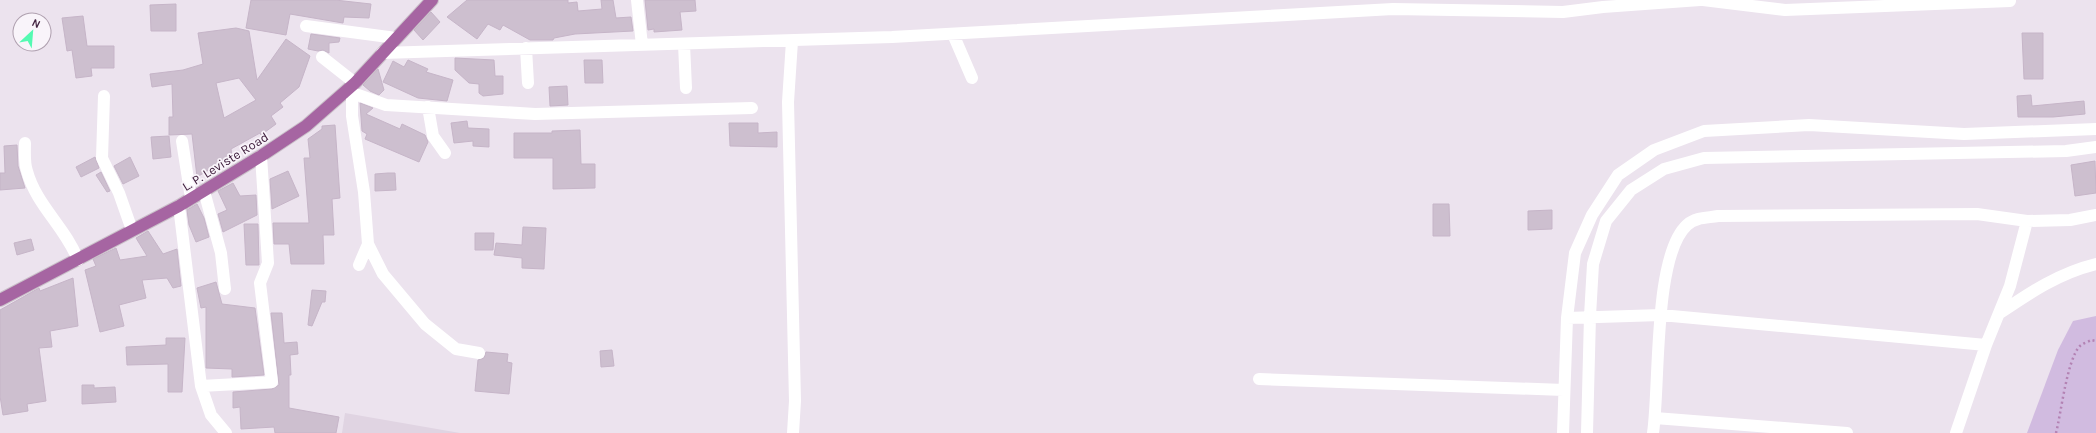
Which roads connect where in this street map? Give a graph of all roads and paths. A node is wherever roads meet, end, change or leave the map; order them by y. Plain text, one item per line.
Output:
1 (432, 0) edge
2 (637, 0) edge
3 (1702, 0) edge
4 (2010, 1) edge
5 (306, 26) dead end
6 (953, 34) junction
7 (396, 38) junction
8 (792, 41) junction
9 (684, 44) junction
10 (642, 45) junction
11 (526, 48) junction
12 (382, 53) junction
13 (322, 57) dead end
14 (972, 78) dead end
15 (528, 83) dead end
16 (686, 88) dead end
17 (352, 89) junction
18 (104, 96) dead end
19 (428, 108) junction
20 (752, 108) dead end
21 (2096, 129) edge
22 (182, 141) dead end
23 (25, 143) dead end
24 (2096, 147) edge
25 (445, 153) dead end
26 (261, 156) junction
27 (204, 191) junction
28 (192, 198) junction
29 (179, 206) junction
30 (2096, 215) edge
31 (2027, 221) junction
32 (132, 230) junction
33 (368, 244) junction
34 (78, 260) junction
35 (2096, 264) edge
36 (359, 265) dead end
37 (225, 289) dead end
38 (0, 300) edge
39 (2000, 313) junction
40 (1590, 316) junction
41 (1661, 316) junction
42 (1567, 318) junction
43 (2096, 341) edge
44 (1986, 345) junction
45 (479, 353) dead end
46 (1259, 379) dead end
47 (201, 386) junction
48 (1564, 390) junction
49 (1655, 418) junction
50 (226, 433) edge
51 (793, 433) edge
52 (1564, 433) edge
53 (1587, 433) edge
54 (1653, 433) edge
55 (1847, 433) edge
56 (1956, 433) edge
57 (2056, 433) edge

1 - 7 main road, L. P. Leviste Road
2 - 10 street
3 - 4 street
3 - 6 street
5 - 7 street
6 - 8 street
6 - 14 street
7 - 12 main road, L. P. Leviste Road
8 - 9 street
8 - 51 street
9 - 10 street
9 - 16 street
10 - 11 street
11 - 12 street
11 - 15 street
12 - 17 main road, L. P. Leviste Road
13 - 17 street
17 - 19 street
17 - 26 main road, L. P. Leviste Road
17 - 33 street
18 - 32 street
19 - 20 street
19 - 25 street
21 - 42 street
22 - 28 street
23 - 34 street
24 - 40 street
26 - 27 main road, L. P. Leviste Road
26 - 47 street
27 - 28 main road, L. P. Leviste Road
27 - 37 street
28 - 29 main road, L. P. Leviste Road
29 - 32 main road, L. P. Leviste Road
29 - 47 street
30 - 31 street
31 - 39 street
31 - 41 street
32 - 34 main road, L. P. Leviste Road
33 - 36 street
33 - 45 street
34 - 38 main road, L. P. Leviste Road
35 - 39 street
39 - 44 street
40 - 41 street
40 - 42 street
40 - 53 street
41 - 44 street
41 - 49 street
42 - 48 street
43 - 57 path
44 - 56 street
46 - 48 street
47 - 50 street
48 - 52 street
49 - 54 street
49 - 55 street

